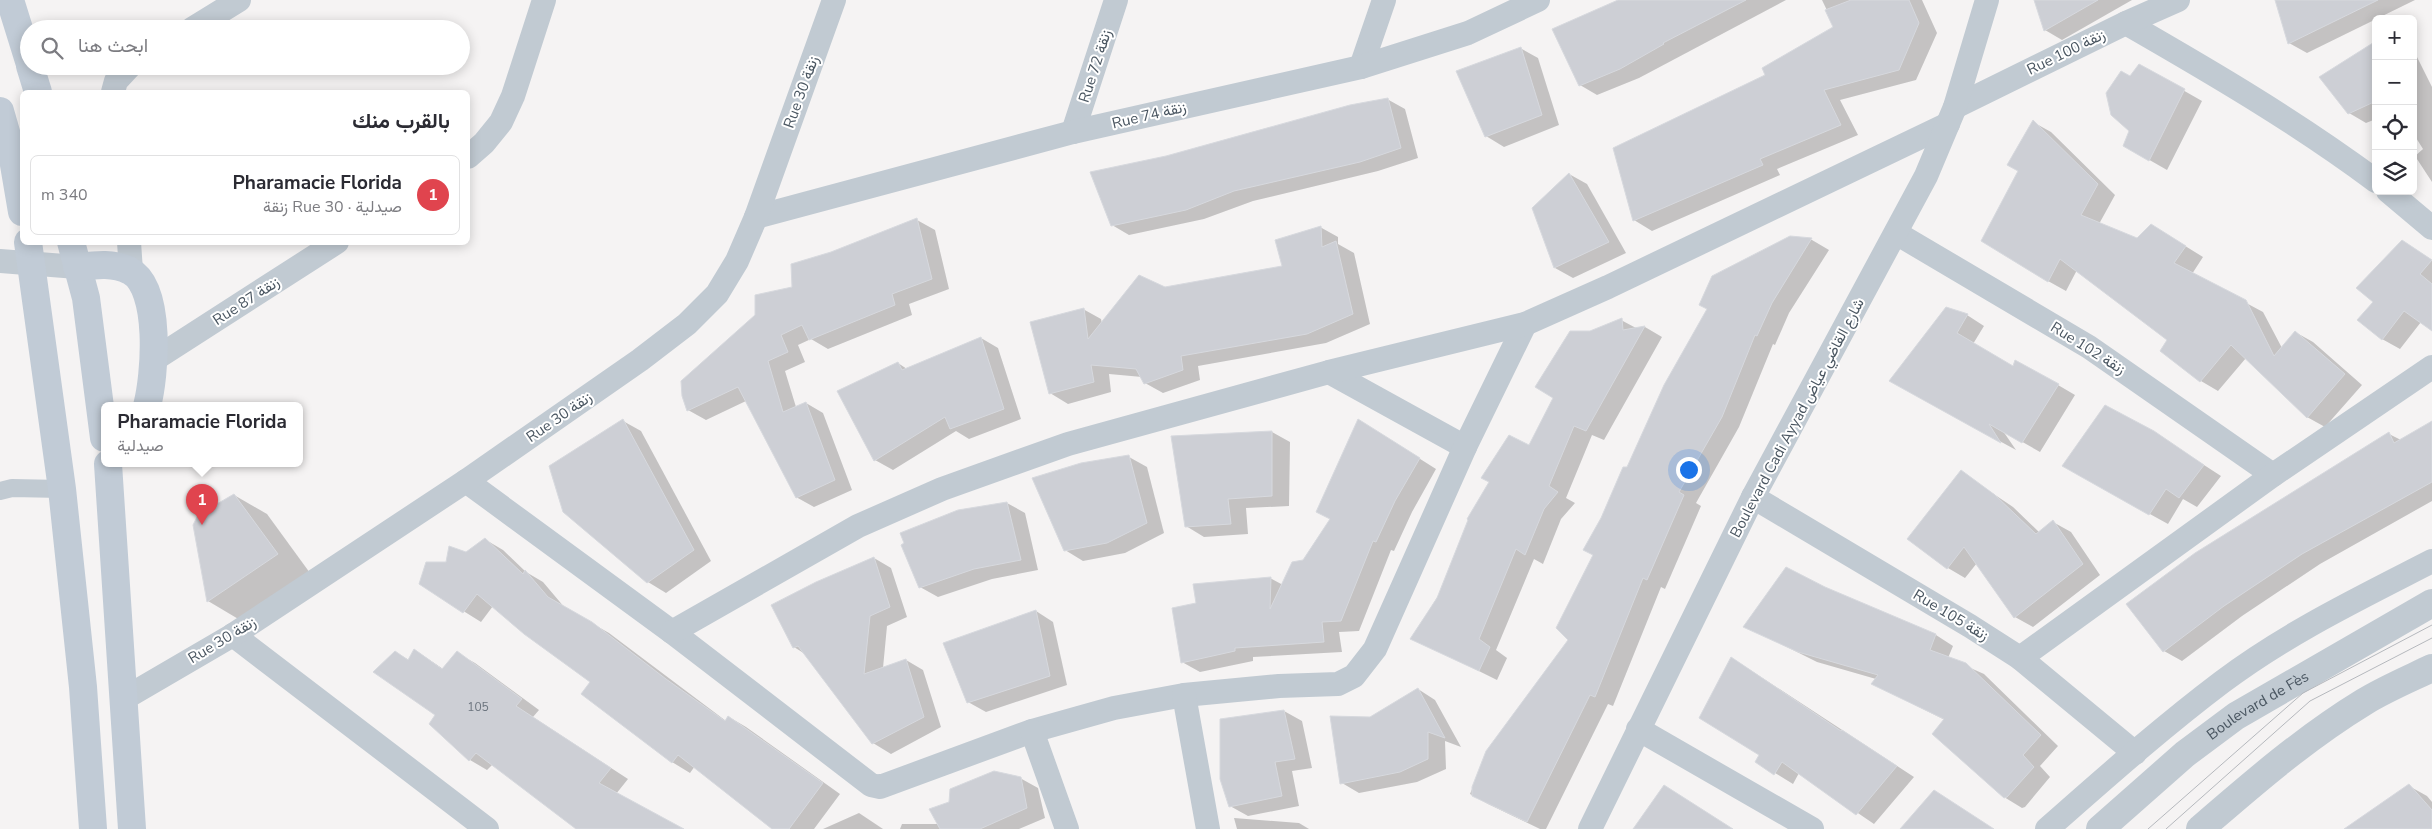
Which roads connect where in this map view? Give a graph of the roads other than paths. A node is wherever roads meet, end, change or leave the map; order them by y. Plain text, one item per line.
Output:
1 (10, 0) edge
2 (239, 0) edge
3 (544, 0) edge
4 (834, 0) edge
5 (1116, 0) edge
6 (1384, 0) edge
7 (1538, 0) edge
8 (1987, 0) edge
9 (2178, 0) edge
10 (1511, 8) edge
11 (207, 20) edge
12 (2126, 23) junction
13 (20, 32) edge
14 (1361, 67) junction
15 (33, 75) edge
16 (122, 75) edge
17 (37, 90) edge
18 (114, 90) edge
19 (0, 111) edge
20 (1952, 116) junction
21 (1073, 132) junction
22 (470, 155) edge
23 (2372, 179) edge
24 (2393, 195) edge
25 (20, 200) edge
26 (756, 217) junction
27 (2432, 228) edge
28 (1896, 233) junction
29 (129, 245) edge
30 (332, 245) edge
31 (29, 253) edge
32 (74, 255) edge
33 (0, 261) edge
34 (131, 271) junction
35 (1525, 324) junction
36 (155, 359) junction
37 (2432, 367) edge
38 (1329, 372) junction
39 (148, 402) edge
40 (101, 415) edge
41 (1465, 448) junction
42 (114, 470) edge
43 (2274, 475) junction
44 (466, 481) junction
45 (62, 490) junction
46 (0, 492) edge
47 (1753, 497) junction
48 (2432, 561) edge
49 (2432, 603) edge
50 (672, 632) junction
51 (233, 635) junction
52 (2020, 658) junction
53 (2432, 668) edge
54 (2432, 677) edge
55 (1184, 695) junction
56 (125, 698) junction
57 (2365, 702) junction
58 (1638, 729) junction
59 (1032, 732) junction
60 (2135, 752) junction
61 (93, 829) edge
62 (132, 829) edge
63 (487, 829) edge
64 (1067, 829) edge
65 (1208, 829) edge
66 (1590, 829) edge
67 (1812, 829) edge
68 (2047, 829) edge
69 (2100, 829) edge
70 (2200, 829) edge

1 - 13 main road
2 - 11 street
3 - 22 street
4 - 26 street, Rue 30 زنقة
5 - 21 street, Rue 72 زنقة
6 - 14 street
7 - 10 street, Rue 74 زنقة
8 - 20 street, Boulevard Cadi Ayyad شارع القاضي عياض
9 - 12 street, Rue 100 زنقة
10 - 14 street, Rue 74 زنقة
12 - 20 street, Rue 100 زنقة
12 - 23 street
14 - 21 street, Rue 74 زنقة
15 - 17 main road
16 - 18 street
19 - 25 main road
20 - 28 street, Boulevard Cadi Ayyad شارع القاضي عياض
20 - 35 street, Rue 100 زنقة
21 - 26 street, Rue 74 زنقة
24 - 27 street
26 - 44 street, Rue 30 زنقة
28 - 43 street, Rue 102 زنقة
28 - 47 street, Boulevard Cadi Ayyad شارع القاضي عياض
29 - 34 street
30 - 36 street, Rue 87 زنقة
31 - 32 street
31 - 33 street
31 - 45 main road
32 - 34 main road
32 - 40 main road
34 - 36 main road
35 - 38 street, Rue 100 زنقة
35 - 41 street
36 - 39 main road
37 - 43 street
38 - 41 street
38 - 50 street, Rue 100 زنقة
41 - 55 street
42 - 56 main road
43 - 52 street
44 - 50 street
44 - 51 street, Rue 30 زنقة
45 - 46 street
45 - 61 main road
47 - 52 street, Rue 105 زنقة
47 - 58 street, Boulevard Cadi Ayyad شارع القاضي عياض
48 - 60 street
49 - 69 street, Boulevard de Fès
50 - 59 street
51 - 56 street, Rue 30 زنقة
51 - 63 street
52 - 60 street, Rue 105 زنقة
53 - 57 street
54 - 57 street
55 - 59 street
55 - 65 street
56 - 62 main road
57 - 70 street
58 - 66 street, Boulevard Cadi Ayyad شارع القاضي عياض
58 - 67 street
59 - 64 street
60 - 68 street

